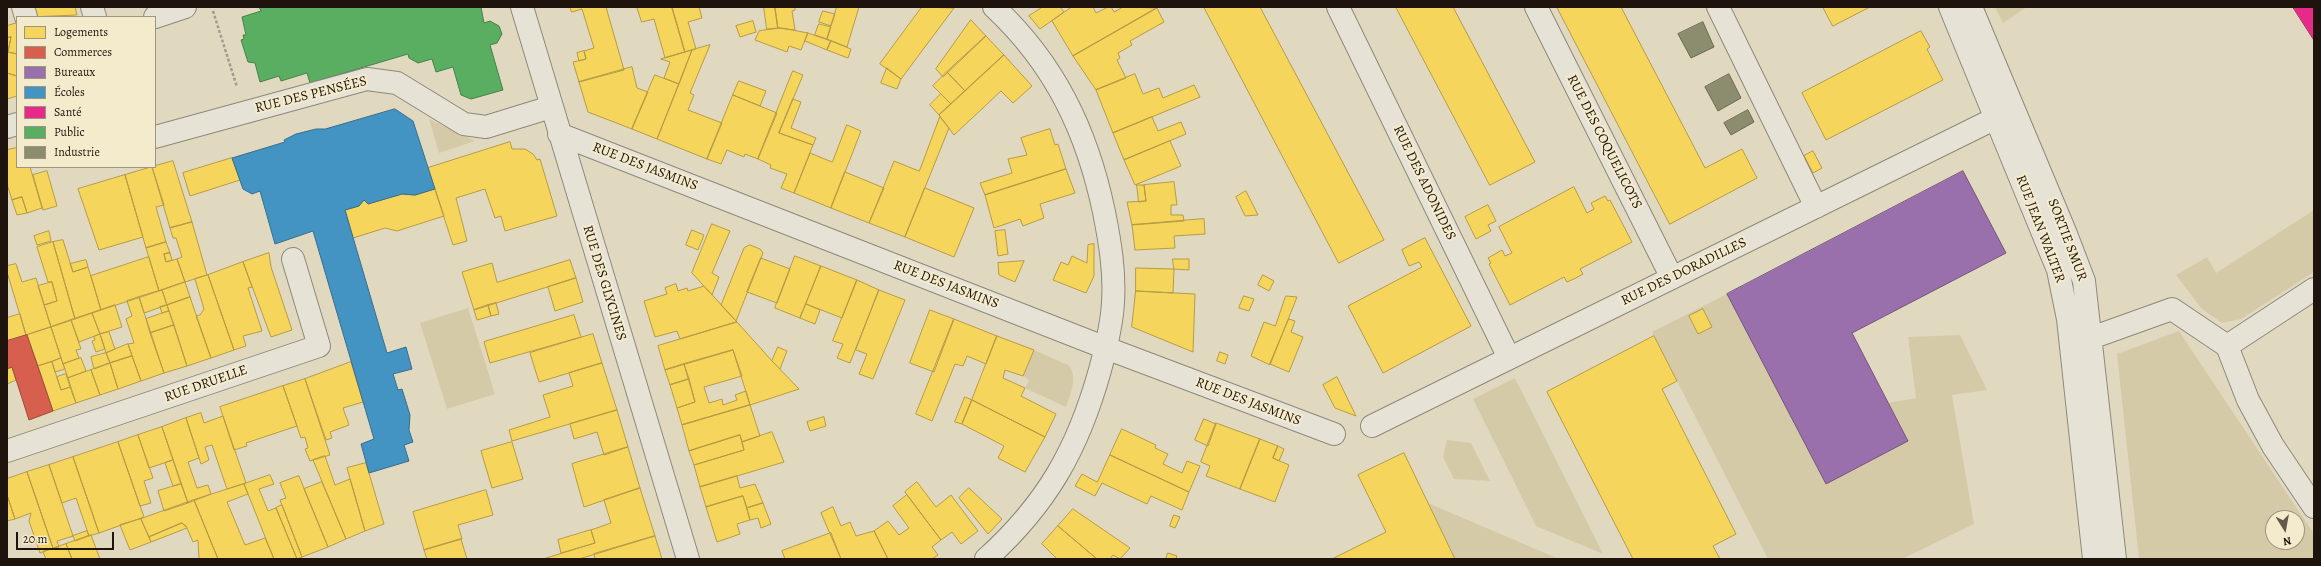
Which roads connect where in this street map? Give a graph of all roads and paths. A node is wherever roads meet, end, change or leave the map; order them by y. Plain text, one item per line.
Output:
1 (186, 7) edge
2 (212, 7) edge
3 (522, 7) edge
4 (994, 7) edge
5 (1338, 7) edge
6 (1536, 7) edge
7 (1718, 7) edge
8 (1950, 7) edge
9 (1971, 7) edge
10 (156, 17) edge
11 (551, 107) junction
12 (244, 112) junction
13 (1996, 118) junction
14 (559, 134) junction
15 (156, 137) edge
16 (1816, 207) junction
17 (293, 259) dead end
18 (1672, 278) junction
19 (2314, 290) edge
20 (2090, 338) junction
21 (2070, 346) junction
22 (2227, 346) junction
23 (1106, 348) junction
24 (1509, 358) junction
25 (1372, 426) dead end
26 (1334, 434) dead end
27 (7, 451) edge
28 (2314, 507) edge
29 (688, 559) edge
30 (986, 559) edge
31 (2094, 559) edge
32 (2115, 559) edge

1 - 10 street
2 - 12 path
3 - 11 street, RUE DES GLYCINES
4 - 23 street
5 - 24 street, RUE DES ADONIDES
6 - 18 street, RUE DES COQUELICOTS
7 - 16 street
8 - 13 street, RUE JEAN WALTER
9 - 20 street, SORTIE SMUR
11 - 12 street, RUE DES PENSÉES
11 - 14 street, RUE DES GLYCINES
12 - 15 street, RUE DES PENSÉES
13 - 16 street, RUE DES DORADILLES
13 - 21 street, RUE JEAN WALTER
14 - 23 street, RUE DES JASMINS
14 - 29 street, RUE DES GLYCINES
16 - 18 street, RUE DES DORADILLES
17 - 27 street, RUE DRUELLE
18 - 24 street, RUE DES DORADILLES
19 - 22 street
20 - 21 street
20 - 22 street
20 - 32 street, SORTIE SMUR
21 - 31 street, RUE JEAN WALTER
22 - 28 street
23 - 26 street, RUE DES JASMINS
23 - 30 street
24 - 25 street, RUE DES DORADILLES

